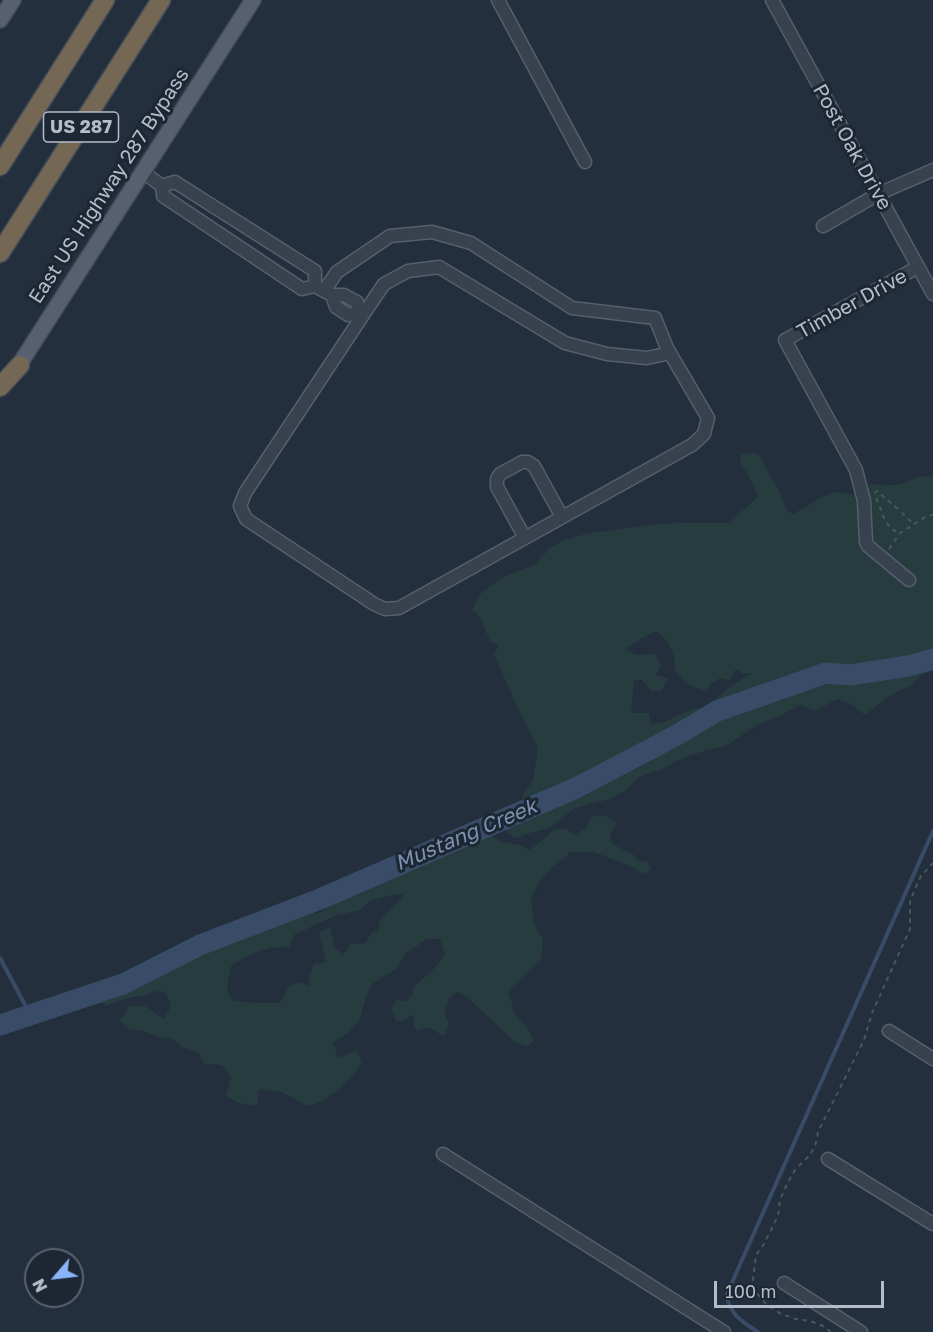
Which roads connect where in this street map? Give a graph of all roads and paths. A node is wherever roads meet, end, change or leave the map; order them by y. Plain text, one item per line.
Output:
1 (13, 0) edge
2 (105, 0) edge
3 (161, 0) edge
4 (253, 0) edge
5 (498, 0) edge
6 (772, 0) edge
7 (0, 20) edge
8 (585, 162) dead end
9 (0, 166) edge
10 (933, 170) edge
11 (143, 172) junction
12 (162, 186) junction
13 (878, 194) junction
14 (823, 226) dead end
15 (0, 253) edge
16 (918, 267) junction
17 (324, 290) junction
18 (933, 294) edge
19 (361, 314) junction
20 (670, 353) junction
21 (20, 365) junction
22 (0, 387) edge
23 (0, 396) edge
24 (933, 515) edge
25 (562, 517) junction
26 (914, 525) junction
27 (900, 533) junction
28 (525, 538) junction
29 (882, 558) junction
30 (909, 580) dead end
31 (933, 863) edge
32 (889, 1031) dead end
33 (933, 1059) edge
34 (443, 1154) dead end
35 (828, 1159) dead end
36 (933, 1224) edge
37 (784, 1283) dead end
38 (724, 1332) edge
39 (831, 1332) edge
40 (861, 1332) edge

1 - 7 main road
2 - 9 highway, US 287
3 - 15 highway, US 287
4 - 11 main road, East US Highway 287 Bypass
5 - 8 street
6 - 13 street, Post Oak Drive
10 - 13 street
11 - 12 street
11 - 21 main road, East US Highway 287 Bypass
12 - 17 street
12 - 17 street
13 - 14 street
13 - 16 street, Post Oak Drive
16 - 18 street, Post Oak Drive
16 - 29 street, Timber Drive
17 - 19 street
17 - 20 street
19 - 20 street
19 - 28 street
20 - 25 street
21 - 22 highway
21 - 23 main road, East US Highway 287 Bypass
24 - 26 path
25 - 28 street
25 - 28 street
26 - 27 path
26 - 27 path
27 - 29 path
29 - 30 street
31 - 39 path
32 - 33 street
34 - 38 street
35 - 36 street
37 - 40 street

